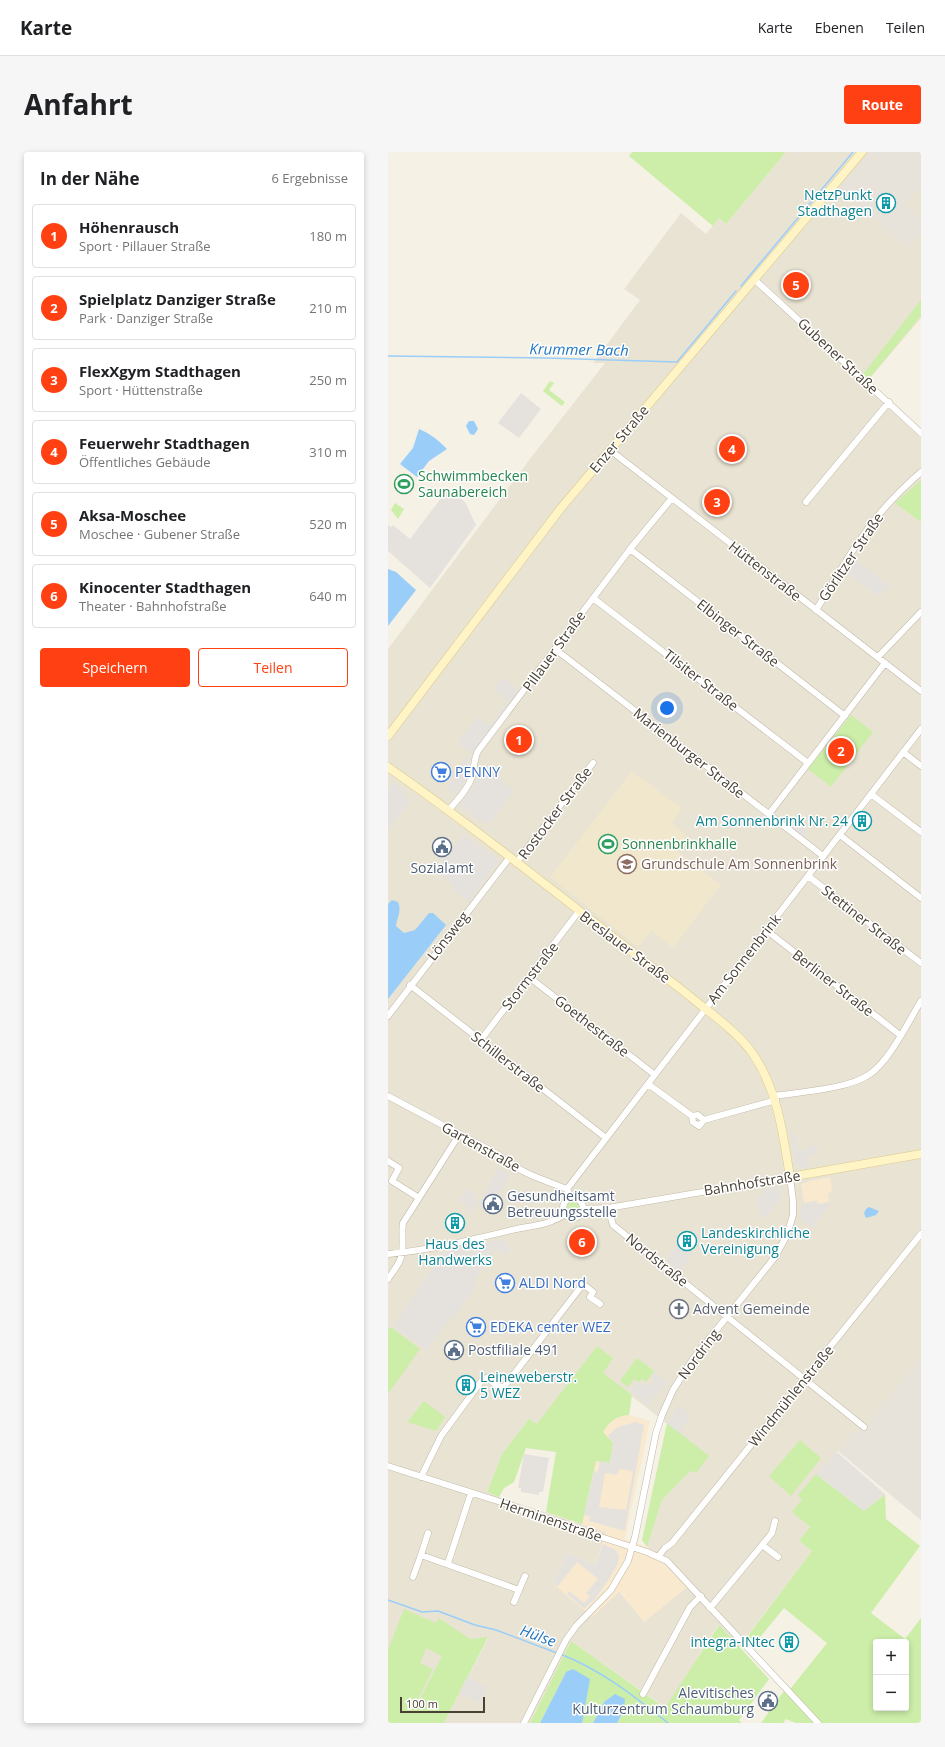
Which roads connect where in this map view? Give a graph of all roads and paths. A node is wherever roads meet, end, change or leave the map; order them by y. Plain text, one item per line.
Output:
1 (862, 152) edge
2 (755, 280) junction
3 (889, 402) junction
4 (921, 433) edge
5 (610, 450) junction
6 (921, 472) edge
7 (672, 498) junction
8 (806, 502) dead end
9 (630, 549) junction
10 (594, 598) junction
11 (816, 610) junction
12 (921, 612) edge
13 (555, 649) junction
14 (878, 657) junction
15 (885, 663) junction
16 (921, 691) edge
17 (845, 716) junction
18 (921, 729) edge
19 (388, 736) edge
20 (903, 752) junction
21 (593, 763) dead end
22 (808, 763) junction
23 (921, 766) edge
24 (388, 767) edge
25 (871, 794) junction
26 (448, 811) junction
27 (769, 814) junction
28 (921, 832) edge
29 (840, 835) junction
30 (823, 856) junction
31 (509, 858) junction
32 (516, 863) junction
33 (808, 876) junction
34 (921, 898) edge
35 (579, 911) junction
36 (766, 930) junction
37 (921, 963) edge
38 (529, 977) junction
39 (410, 985) junction
40 (921, 1001) edge
41 (705, 1009) junction
42 (388, 1016) edge
43 (900, 1035) junction
44 (480, 1041) junction
45 (655, 1075) junction
46 (648, 1084) junction
47 (388, 1096) edge
48 (775, 1098) junction
49 (459, 1135) junction
50 (606, 1138) junction
51 (921, 1154) edge
52 (388, 1161) edge
53 (790, 1177) junction
54 (567, 1189) junction
55 (419, 1198) junction
56 (571, 1198) junction
57 (608, 1208) junction
58 (583, 1209) junction
59 (565, 1214) junction
60 (921, 1234) edge
61 (402, 1253) junction
62 (388, 1254) edge
63 (388, 1279) edge
64 (600, 1304) dead end
65 (728, 1316) junction
66 (804, 1379) junction
67 (864, 1427) dead end
68 (388, 1466) edge
69 (421, 1477) junction
70 (471, 1493) junction
71 (775, 1521) dead end
72 (428, 1533) dead end
73 (762, 1545) junction
74 (633, 1547) junction
75 (421, 1555) junction
76 (658, 1557) junction
77 (778, 1557) dead end
78 (448, 1563) junction
79 (525, 1576) dead end
80 (413, 1577) dead end
81 (519, 1590) junction
82 (701, 1596) junction
83 (514, 1602) dead end
84 (710, 1608) junction
85 (643, 1694) dead end
86 (524, 1723) edge
87 (818, 1723) edge

1 - 2 main road, Enzer Straße
2 - 3 street, Gubener Straße
2 - 5 main road, Enzer Straße
3 - 4 street, Gubener Straße
3 - 8 street
5 - 7 street, Hüttenstraße
5 - 19 main road, Enzer Straße
6 - 11 street, Görlitzer Straße
7 - 9 street, Pillauer Straße
7 - 11 street, Hüttenstraße
9 - 10 street, Pillauer Straße
9 - 17 street, Elbinger Straße
10 - 13 street, Pillauer Straße
10 - 22 street, Tilsiter Straße
11 - 14 street, Hüttenstraße
12 - 14 street
13 - 26 street, Pillauer Straße
13 - 27 street, Marienburger Straße
14 - 15 street, Hüttenstraße
15 - 16 street, Hüttenstraße
15 - 17 street
17 - 22 street
18 - 20 street, Am Sonnenbrink
20 - 23 street
20 - 25 street, Am Sonnenbrink
21 - 32 street, Rostocker Straße
22 - 27 street
24 - 26 main road, Breslauer Straße
25 - 28 street
25 - 29 street, Am Sonnenbrink
26 - 31 main road, Breslauer Straße
27 - 30 street, Marienburger Straße
29 - 30 street, Am Sonnenbrink
29 - 34 street
30 - 33 street, Am Sonnenbrink
31 - 32 main road, Breslauer Straße
31 - 39 street, Lönsweg
32 - 35 main road, Breslauer Straße
33 - 36 street, Am Sonnenbrink
33 - 37 street, Stettiner Straße
35 - 38 street, Stormstraße
35 - 41 main road, Breslauer Straße
36 - 41 street, Am Sonnenbrink
36 - 43 street, Berliner Straße
38 - 44 street, Stormstraße
38 - 45 street, Goethestraße
39 - 42 street, Lönsweg
39 - 44 street, Schillerstraße
40 - 43 street
41 - 45 street, Am Sonnenbrink
41 - 48 main road, Breslauer Straße
43 - 48 street
44 - 50 street, Schillerstraße
45 - 46 street, Am Sonnenbrink
46 - 48 street
46 - 50 street, Am Sonnenbrink
47 - 49 street, Gartenstraße
48 - 53 main road, Breslauer Straße
49 - 54 street, Gartenstraße
49 - 55 street
50 - 54 street, Am Sonnenbrink
51 - 53 main road, Bahnhofstraße
52 - 55 street
53 - 57 street, Bahnhofstraße
53 - 65 street, Nordring
54 - 56 street
55 - 61 street
56 - 58 street
56 - 59 street
57 - 58 street, Bahnhofstraße
57 - 65 street, Nordstraße
58 - 59 street
59 - 61 street
60 - 66 street, Windmühlenstraße
61 - 62 street
61 - 63 street
64 - 69 street
65 - 66 street, Nordstraße
65 - 74 street, Nordring
66 - 67 street, Nordstraße
66 - 76 street, Windmühlenstraße
68 - 69 street, Herminenstraße
69 - 70 street, Herminenstraße
70 - 74 street, Herminenstraße
70 - 78 street
71 - 73 street
72 - 75 street
73 - 77 street
73 - 84 street
74 - 76 street, Herminenstraße
74 - 86 street, Nordring
75 - 78 street
75 - 80 street
76 - 82 street, Herminenstraße
78 - 81 street
79 - 81 street
81 - 83 street
82 - 84 street, Herminenstraße
82 - 85 street
84 - 87 street, Herminenstraße

